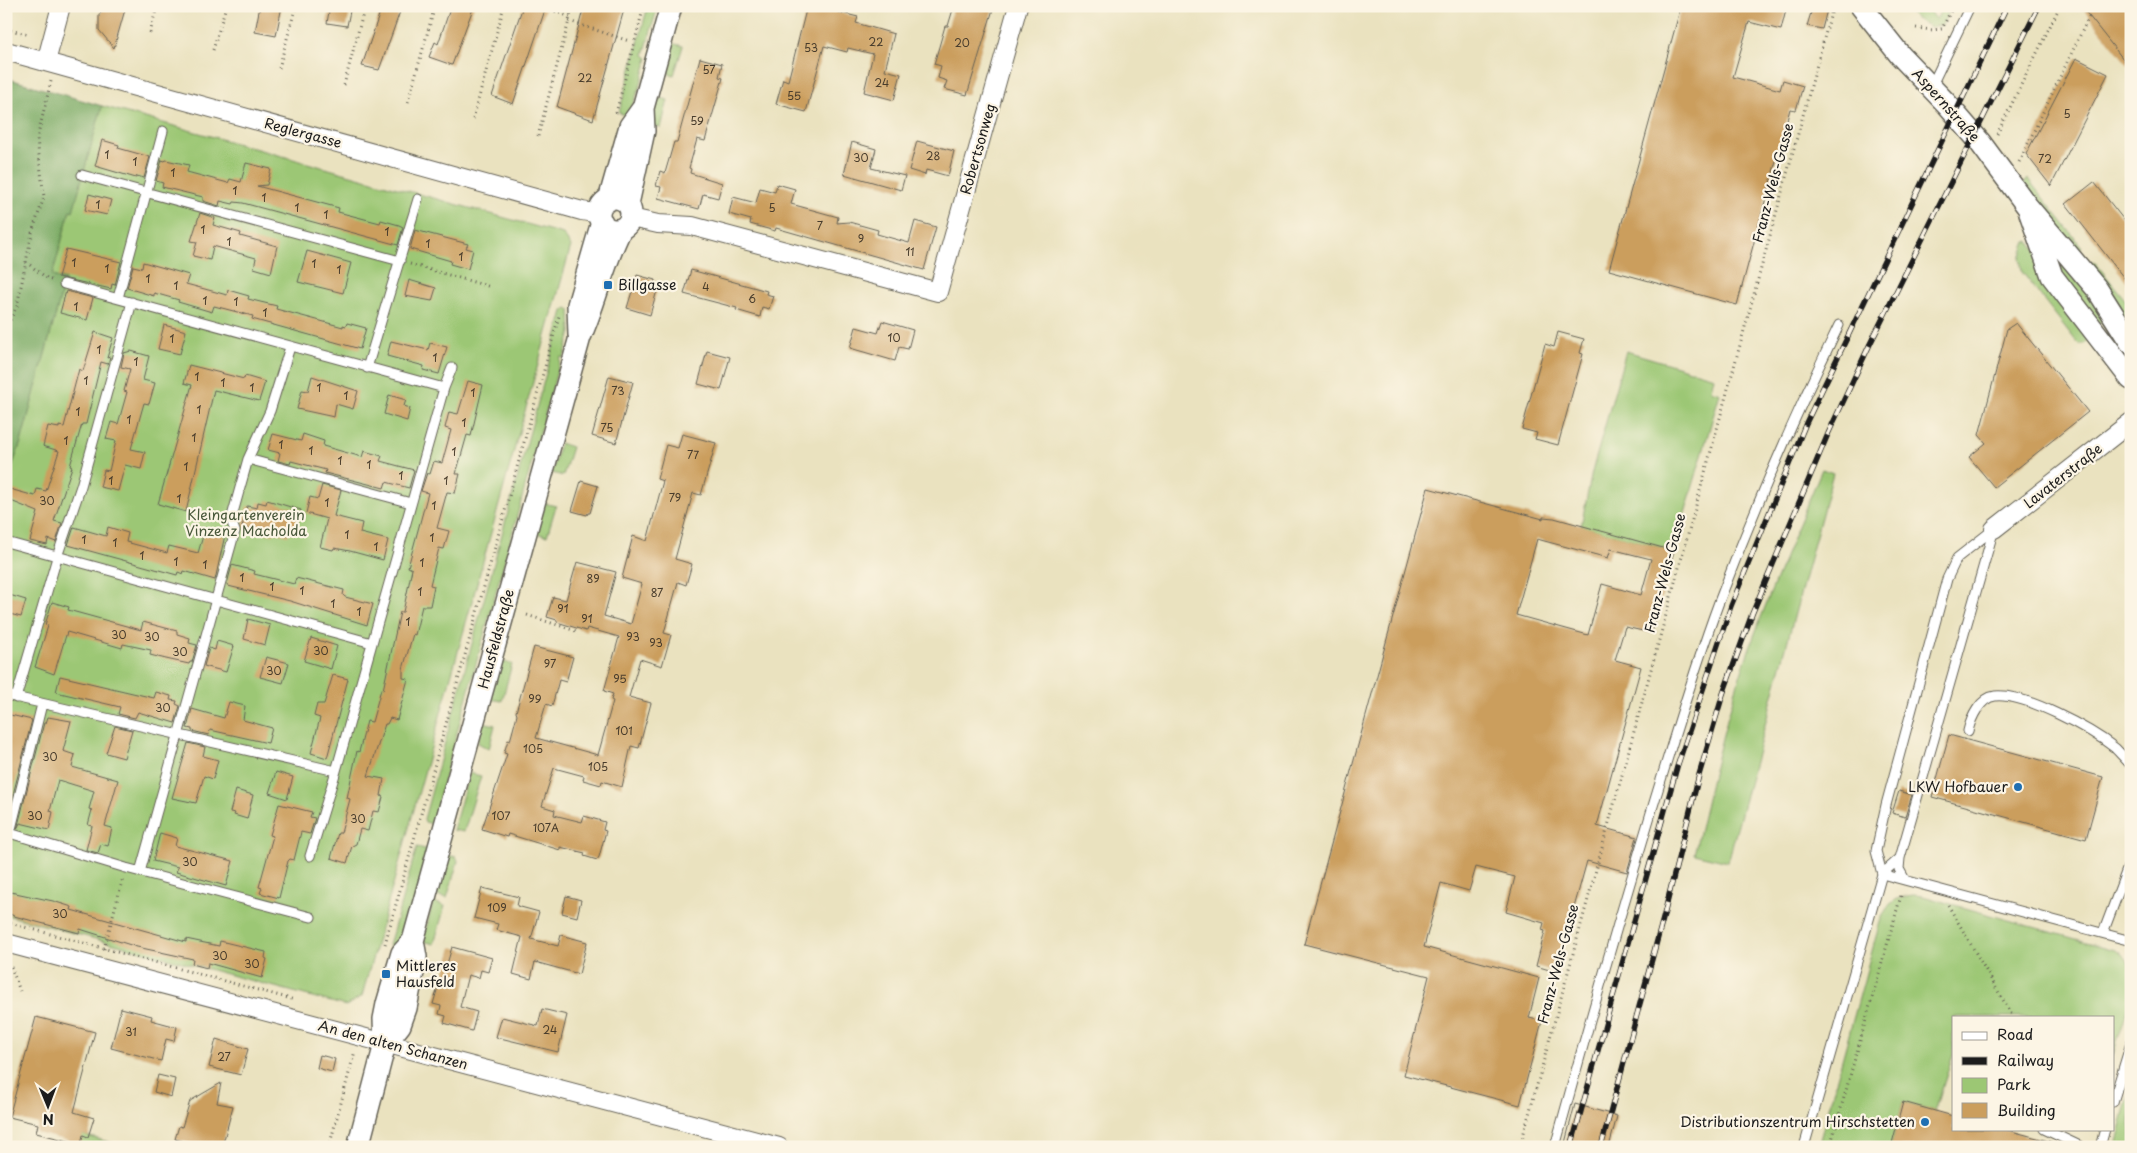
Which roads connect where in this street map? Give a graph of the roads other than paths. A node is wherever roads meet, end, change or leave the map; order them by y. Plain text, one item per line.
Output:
1 (61, 6) edge
2 (671, 6) edge
3 (1018, 6) edge
4 (1861, 6) edge
5 (1970, 6) edge
6 (6, 51) edge
7 (51, 63) junction
8 (1930, 87) junction
9 (163, 131) dead end
10 (82, 174) dead end
11 (147, 192) junction
12 (418, 200) dead end
13 (2028, 206) junction
14 (615, 214) junction
15 (400, 261) junction
16 (64, 284) road end
17 (118, 298) junction
18 (132, 302) junction
19 (1839, 325) dead end
20 (2131, 344) edge
21 (290, 348) junction
22 (367, 368) junction
23 (452, 368) dead end
24 (2131, 379) edge
25 (444, 388) junction
26 (2131, 422) edge
27 (248, 459) junction
28 (411, 503) junction
29 (1994, 529) junction
30 (6, 542) edge
31 (58, 554) junction
32 (215, 598) junction
33 (372, 643) junction
34 (6, 695) edge
35 (16, 698) junction
36 (42, 704) junction
37 (1968, 731) dead end
38 (178, 736) junction
39 (2131, 765) edge
40 (336, 771) junction
41 (8, 832) edge
42 (310, 856) dead end
43 (1900, 858) junction
44 (2131, 859) edge
45 (140, 872) junction
46 (1882, 874) junction
47 (1905, 880) junction
48 (311, 918) dead end
49 (2103, 933) junction
50 (2131, 940) edge
51 (6, 943) edge
52 (2131, 1043) edge
53 (385, 1044) junction
54 (2114, 1099) edge
55 (2046, 1130) edge
56 (2105, 1130) edge
57 (358, 1147) edge
58 (779, 1147) edge
59 (1555, 1147) edge
60 (1804, 1147) edge
61 (2082, 1147) edge
62 (2100, 1147) edge

1 - 7 street
2 - 14 street, Hausfeldstraße
3 - 14 street, Robertsonweg
4 - 8 street, Aspernstraße
5 - 8 lane
6 - 7 street, Reglergasse
7 - 14 street, Reglergasse
8 - 13 street, Aspernstraße
9 - 11 lane
10 - 11 lane
11 - 15 lane
11 - 17 lane
12 - 15 lane
13 - 20 street, Aspernstraße
13 - 24 street, Aspernstraße
14 - 53 street, Hausfeldstraße
15 - 22 lane
16 - 17 lane
17 - 18 lane
18 - 21 lane
18 - 31 lane
19 - 59 lane
21 - 22 lane
21 - 27 lane
22 - 25 lane
23 - 25 lane
25 - 28 lane
26 - 29 street, Lavaterstraße
27 - 28 lane
27 - 32 lane
28 - 33 lane
29 - 43 lane
29 - 46 lane
30 - 31 lane
31 - 32 lane
31 - 35 lane
32 - 33 lane
32 - 38 lane
33 - 40 lane
34 - 35 lane
35 - 36 lane
36 - 38 lane
36 - 41 lane
37 - 39 lane
38 - 40 lane
38 - 45 lane
40 - 42 lane
41 - 45 lane
43 - 46 lane
43 - 47 lane
44 - 49 lane
45 - 48 lane
46 - 47 lane
46 - 60 lane
47 - 49 lane
49 - 50 lane
51 - 53 street, An den alten Schanzen
52 - 54 lane
53 - 57 street, Hausfeldstraße
53 - 58 street, An den alten Schanzen
55 - 61 lane
56 - 62 lane

